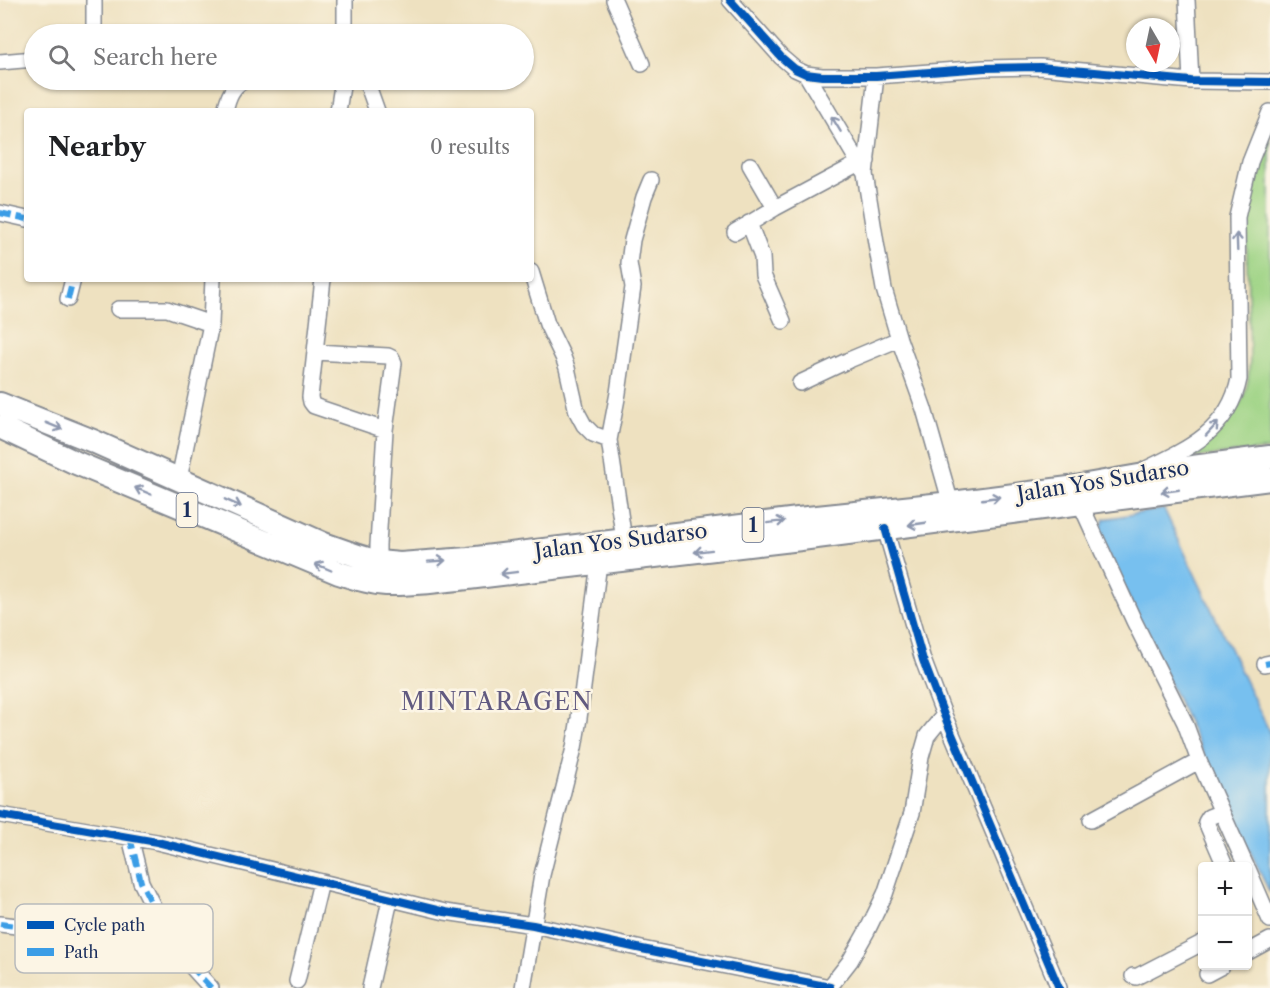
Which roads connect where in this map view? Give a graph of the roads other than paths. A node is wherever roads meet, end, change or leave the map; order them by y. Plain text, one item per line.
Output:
1 (94, 0) edge
2 (345, 0) edge
3 (614, 0) edge
4 (1186, 0) edge
5 (737, 3) edge
6 (94, 24) edge
7 (345, 24) edge
8 (24, 60) edge
9 (0, 62) edge
10 (642, 64) dead end
11 (806, 74) junction
12 (876, 76) junction
13 (1191, 81) junction
14 (1270, 82) edge
15 (232, 90) edge
16 (341, 90) edge
17 (370, 90) edge
18 (226, 108) edge
19 (338, 108) edge
20 (376, 108) edge
21 (1270, 112) edge
22 (750, 165) dead end
23 (864, 166) junction
24 (651, 180) dead end
25 (776, 208) junction
26 (0, 213) edge
27 (24, 218) edge
28 (748, 224) junction
29 (735, 232) dead end
30 (72, 282) edge
31 (213, 282) edge
32 (323, 282) edge
33 (534, 282) edge
34 (68, 299) dead end
35 (118, 309) dead end
36 (783, 321) dead end
37 (211, 324) junction
38 (899, 339) junction
39 (315, 352) junction
40 (800, 383) dead end
41 (2, 414) edge
42 (386, 430) junction
43 (609, 440) junction
44 (1270, 457) edge
45 (1126, 478) junction
46 (179, 479) junction
47 (1270, 479) edge
48 (1080, 503) junction
49 (953, 511) junction
50 (885, 528) junction
51 (624, 540) junction
52 (598, 553) junction
53 (378, 573) junction
54 (944, 716) junction
55 (1199, 761) junction
56 (1222, 812) junction
57 (0, 815) edge
58 (1091, 820) dead end
59 (130, 837) junction
60 (1223, 862) edge
61 (1244, 862) edge
62 (1252, 879) edge
63 (321, 882) junction
64 (390, 900) junction
65 (152, 904) edge
66 (1270, 920) edge
67 (0, 924) edge
68 (533, 925) junction
69 (15, 926) edge
70 (1270, 940) edge
71 (1198, 946) edge
72 (1252, 950) edge
73 (1214, 970) edge
74 (197, 973) edge
75 (1207, 974) dead end
76 (1133, 976) dead end
77 (297, 981) dead end
78 (830, 987) edge
79 (211, 988) edge
80 (370, 988) edge
81 (523, 988) edge
82 (1059, 988) edge

1 - 6 street
2 - 7 street
3 - 10 street
4 - 13 street
5 - 11 street
8 - 9 street
11 - 12 street
23 -> 11 street
12 - 13 street
12 - 23 street
13 - 14 street
15 - 18 street
16 - 19 street
17 - 20 street
45 -> 21 street
22 - 25 street
23 - 25 street
23 - 38 street
24 - 43 street
25 - 28 street
26 - 27 street
28 - 29 street
28 - 36 street
30 - 34 street
31 - 37 street
32 - 39 street
33 - 43 street
35 - 37 street
37 - 46 street
38 - 40 street
38 - 49 street
39 - 42 street
39 - 42 street
41 -> 46 highway, Jalan Yos Sudarso / 1
53 -> 41 highway, Jalan Yos Sudarso / 1
42 - 53 street
43 - 51 street
44 - 45 highway, Jalan Yos Sudarso / 1
49 -> 45 highway, Jalan Yos Sudarso / 1
46 -> 53 highway, Jalan Yos Sudarso / 1
47 -> 48 highway, Jalan Yos Sudarso / 1
48 - 49 highway, Jalan Yos Sudarso / 1
48 - 55 street
49 -> 50 highway, Jalan Yos Sudarso / 1
51 -> 49 highway, Jalan Yos Sudarso / 1
50 -> 52 highway, Jalan Yos Sudarso / 1
50 - 54 street
51 - 52 highway, Jalan Yos Sudarso / 1
52 - 53 highway, Jalan Yos Sudarso / 1
52 - 68 street
54 - 78 street
54 - 82 street
55 - 56 street
55 - 58 street
56 - 60 street
56 - 61 street
57 - 59 street
59 - 63 street
59 - 65 street
62 - 66 street
63 - 64 street
63 - 77 street
64 - 68 street
64 - 80 street
67 - 69 street
68 - 78 street
68 - 81 street
70 - 72 street
71 - 76 street
73 - 75 street
74 - 79 street

